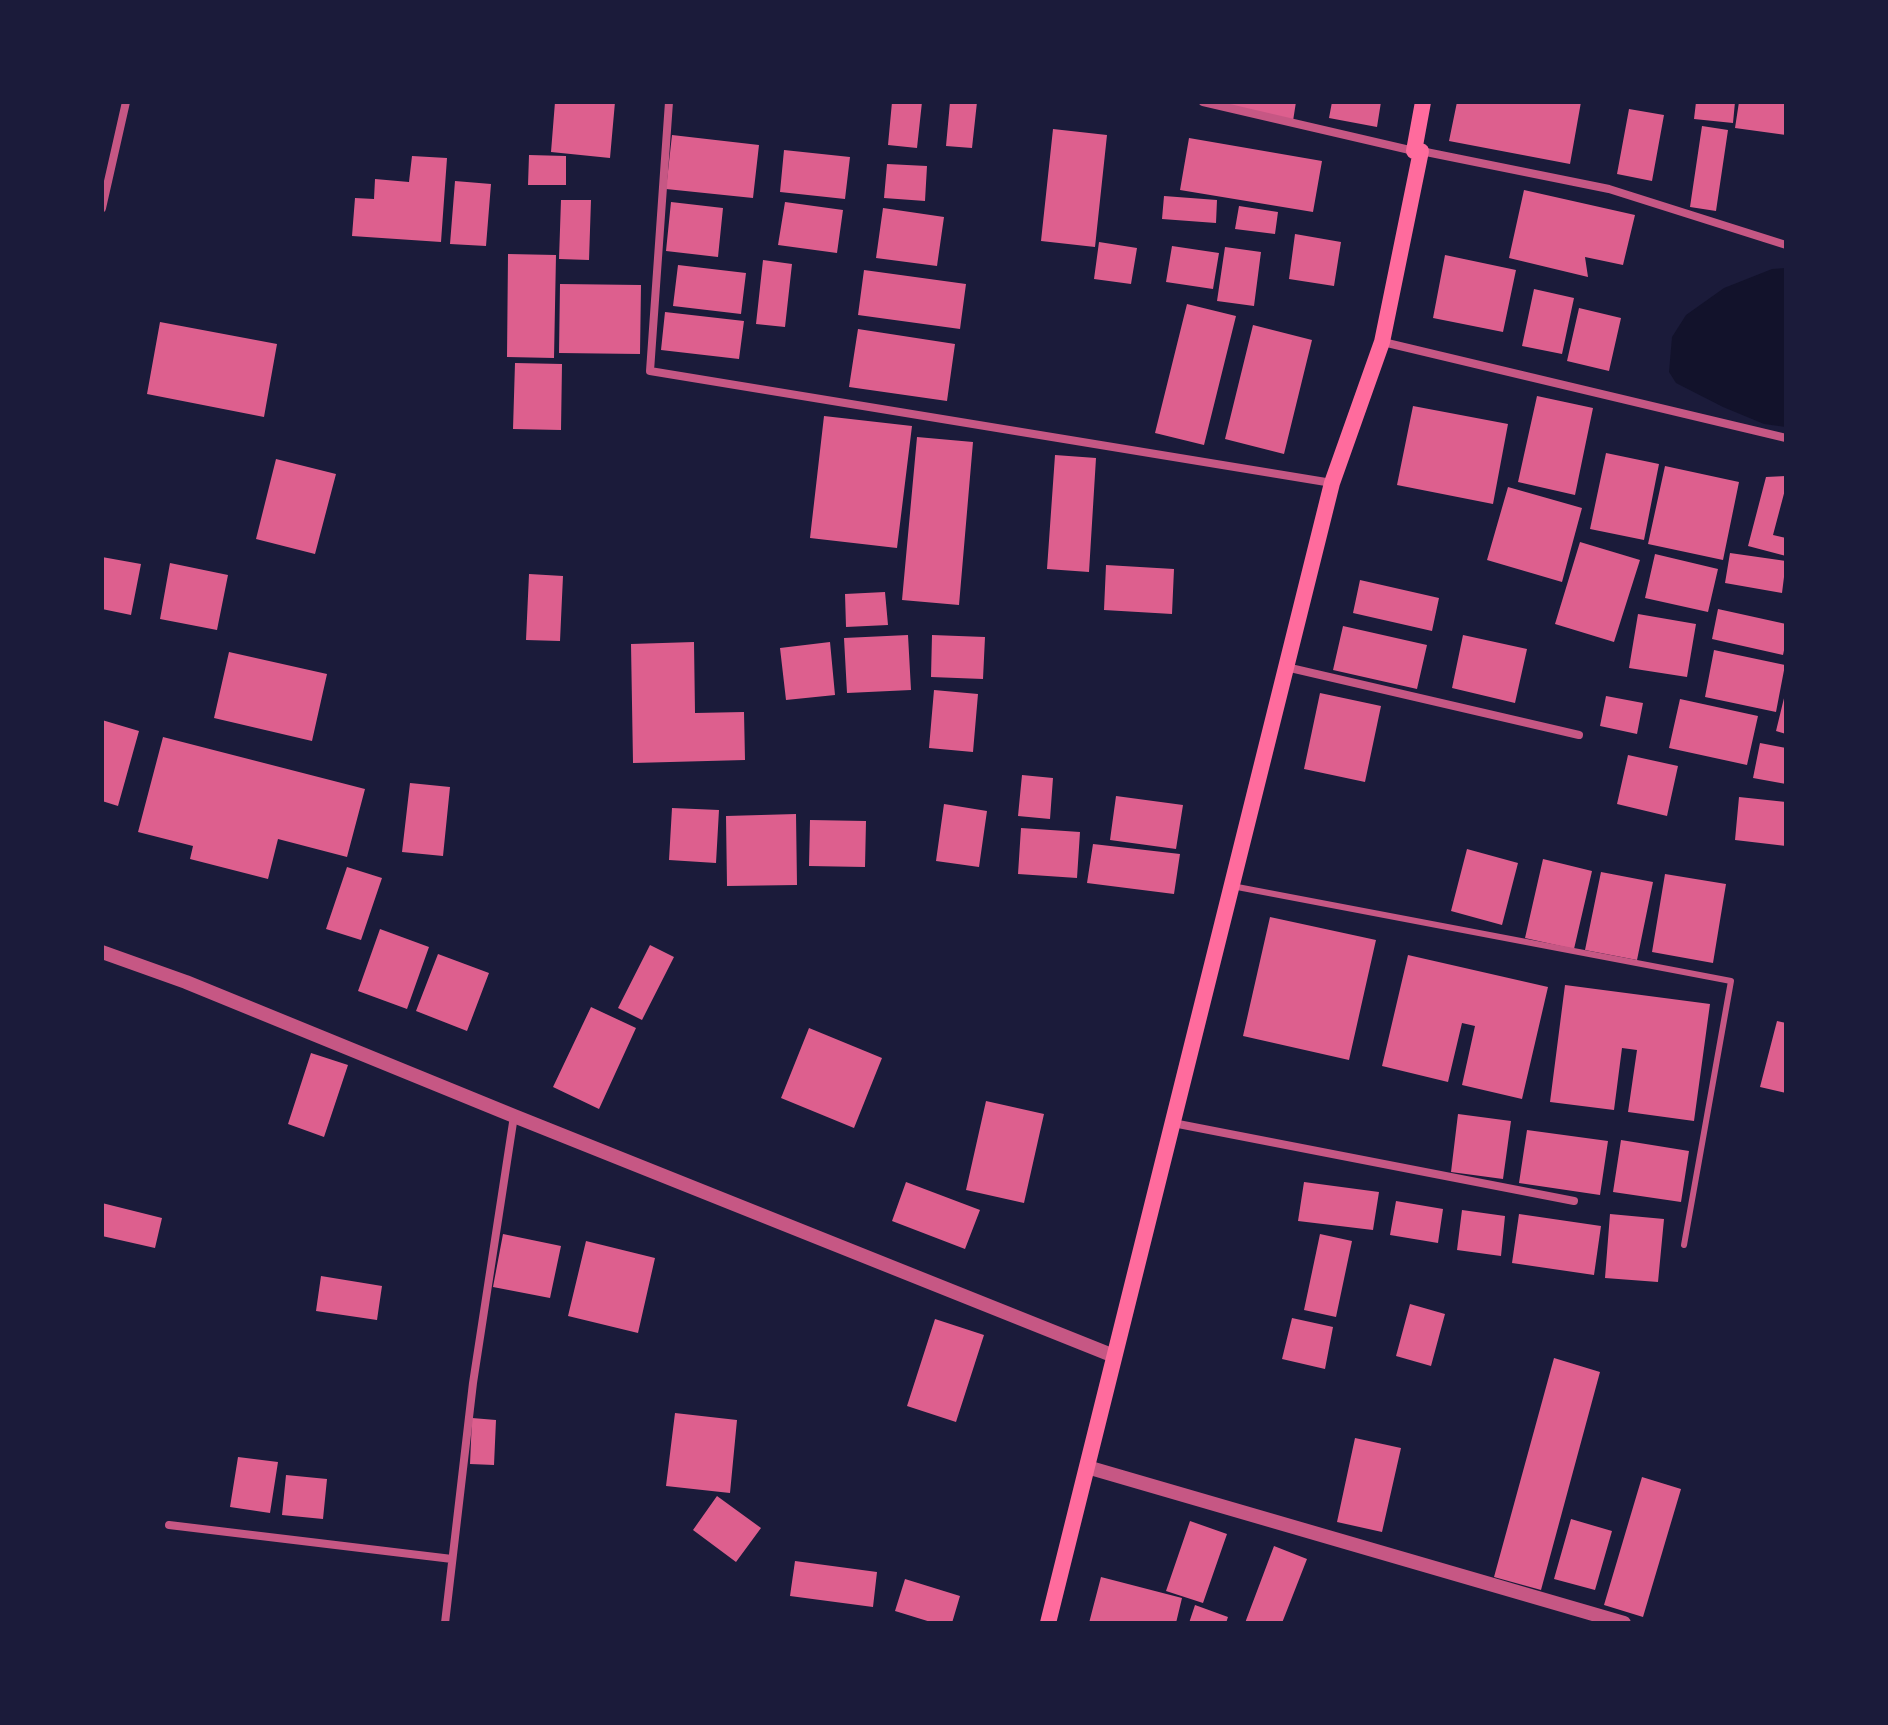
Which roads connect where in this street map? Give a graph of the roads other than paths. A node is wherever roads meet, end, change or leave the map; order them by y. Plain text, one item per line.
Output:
1 (126, 102) edge
2 (669, 102) edge
3 (1203, 102) edge
4 (1423, 102) edge
5 (1418, 151) junction
6 (102, 208) edge
7 (1786, 245) edge
8 (1382, 342) junction
9 (1786, 438) edge
10 (1332, 483) junction
11 (1286, 667) junction
12 (1579, 735) dead end
13 (1231, 886) junction
14 (102, 952) edge
15 (514, 1116) junction
16 (1173, 1123) junction
17 (1574, 1201) dead end
18 (1684, 1245) dead end
19 (1114, 1356) junction
20 (1087, 1467) junction
21 (169, 1525) dead end
22 (452, 1559) junction
23 (445, 1623) edge
24 (1048, 1623) edge
25 (1624, 1623) edge

1 - 6 street
2 - 10 street
3 - 5 street
4 - 5 main road
5 - 7 street
5 - 8 main road
8 - 9 street
8 - 10 main road
10 - 11 main road
11 - 12 street
11 - 13 main road
13 - 16 main road
13 - 18 lane
14 - 15 street
15 - 19 street
15 - 22 street
16 - 17 street
16 - 19 main road
19 - 20 main road
20 - 24 main road
20 - 25 street
21 - 22 street
22 - 23 street

